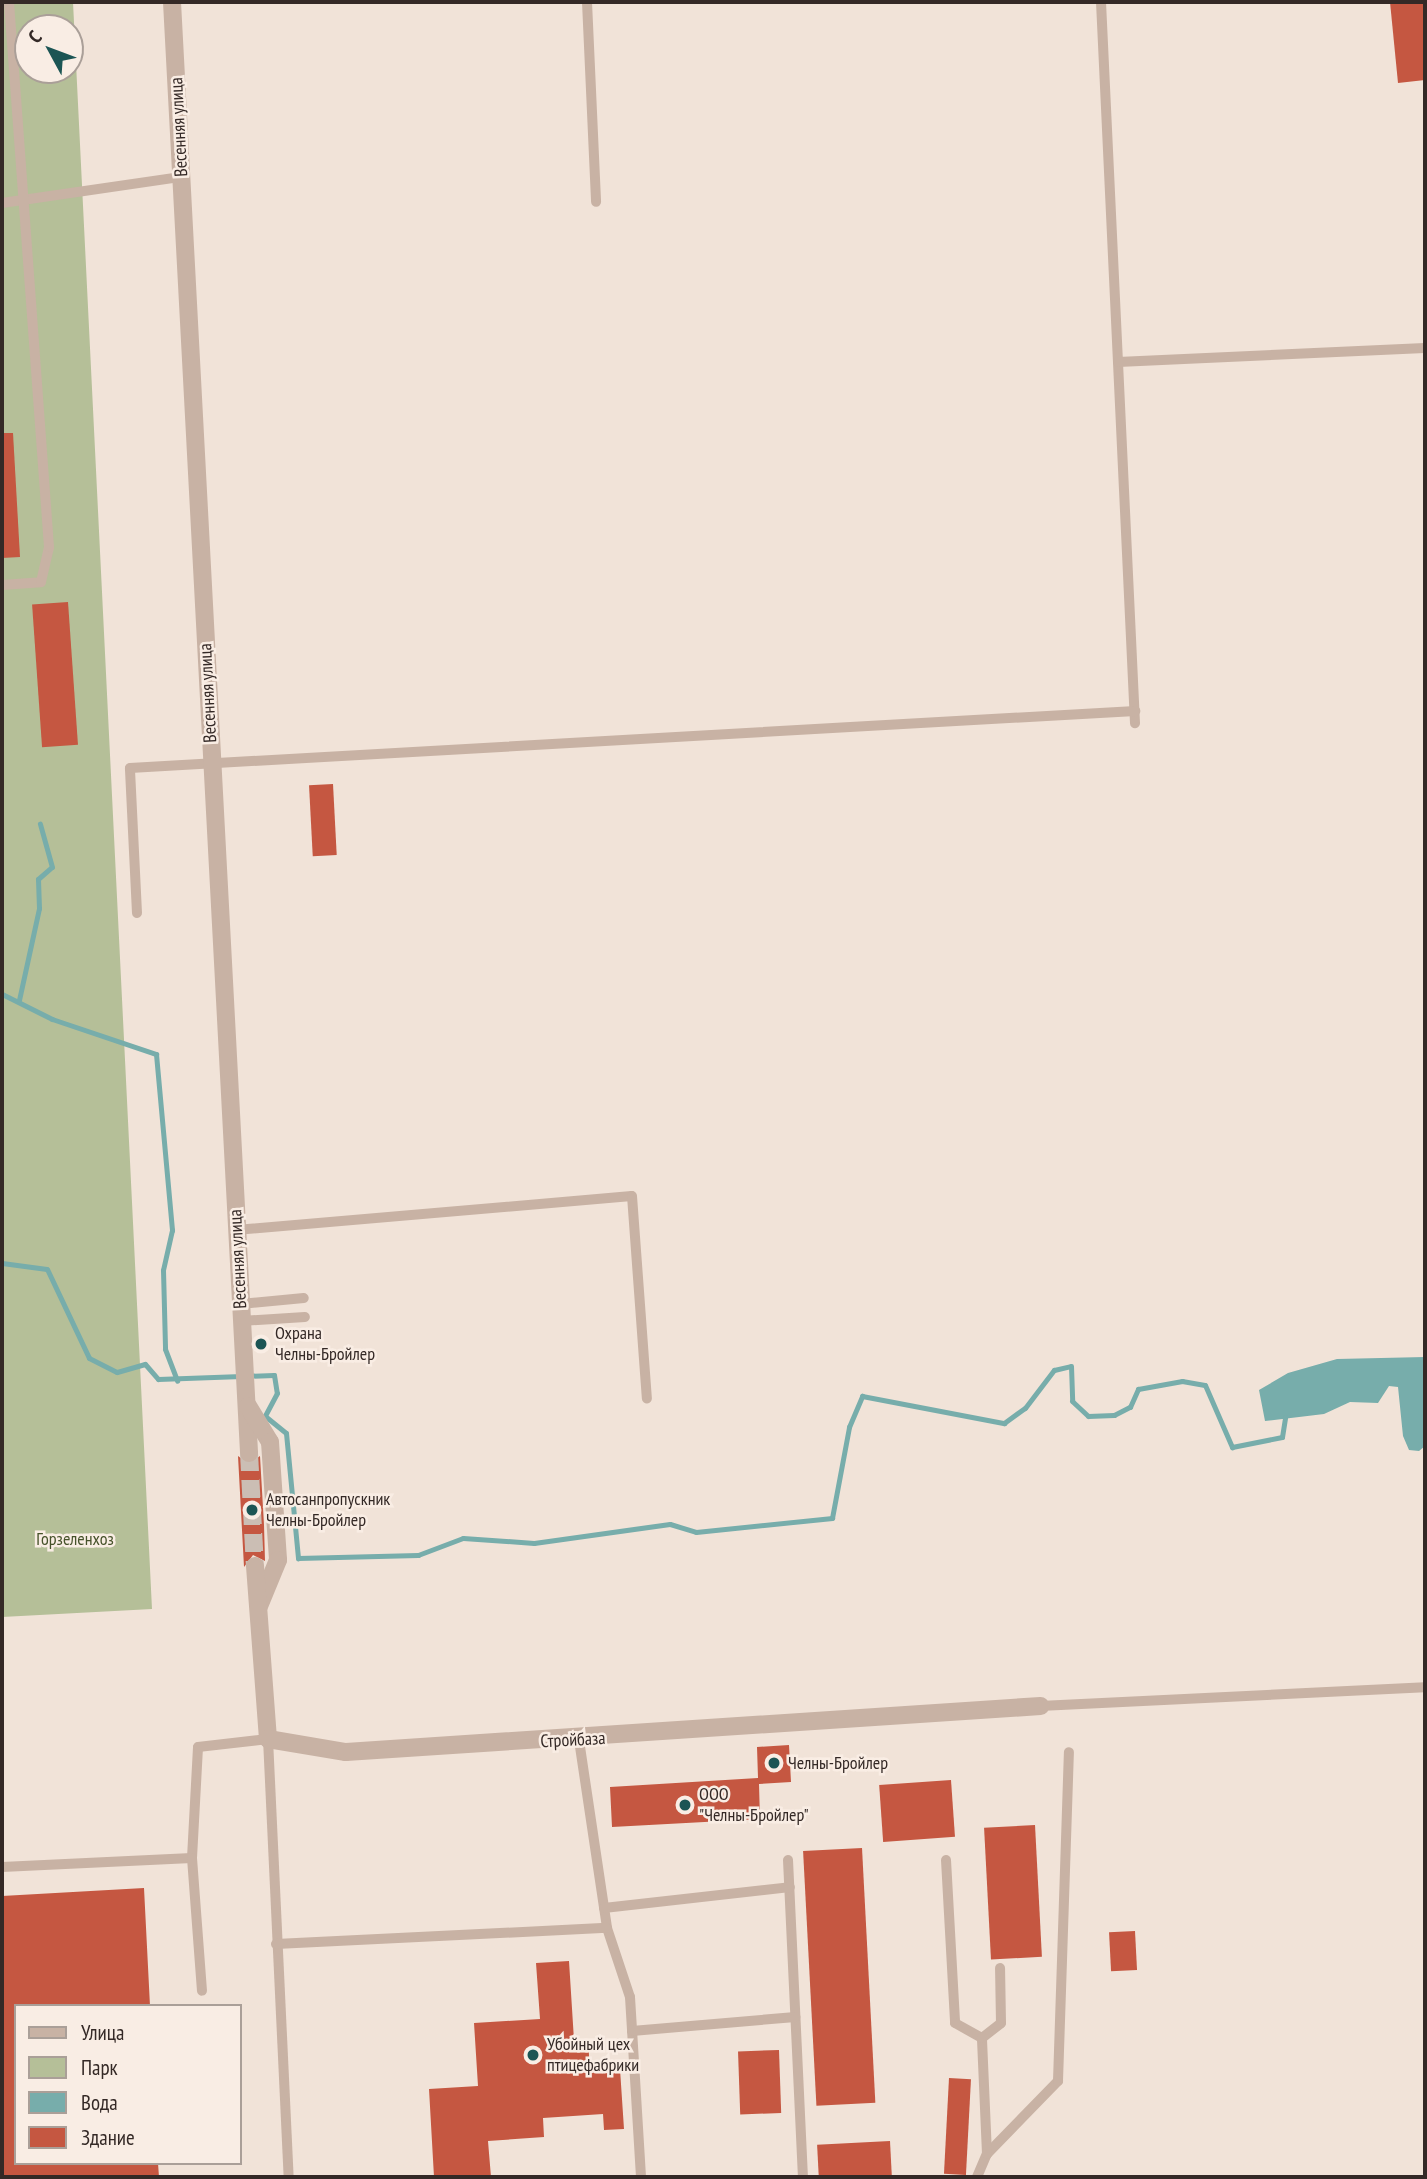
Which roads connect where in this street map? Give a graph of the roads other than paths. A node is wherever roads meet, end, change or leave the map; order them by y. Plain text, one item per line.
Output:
1 (9, 2) edge
2 (172, 2) edge
3 (587, 2) edge
4 (1101, 2) edge
5 (181, 177) junction
6 (19, 198) junction
7 (596, 202) dead end
8 (2, 203) edge
9 (1425, 348) edge
10 (1118, 362) junction
11 (2, 585) edge
12 (1135, 711) junction
13 (1135, 723) dead end
14 (212, 767) junction
15 (137, 913) dead end
16 (236, 1230) junction
17 (304, 1298) dead end
18 (241, 1313) junction
19 (305, 1317) dead end
20 (245, 1393) junction
21 (647, 1398) dead end
22 (249, 1453) tunnel mouth
23 (255, 1572) tunnel mouth
24 (258, 1609) junction
25 (1425, 1687) edge
26 (1040, 1706) joint
27 (268, 1739) junction
28 (579, 1740) junction
29 (1069, 1752) dead end
30 (192, 1858) junction
31 (788, 1860) dead end
32 (946, 1860) dead end
33 (2, 1867) edge
34 (790, 1887) junction
35 (604, 1908) junction
36 (607, 1928) junction
37 (276, 1944) junction
38 (1000, 1968) dead end
39 (202, 1991) dead end
40 (795, 2017) junction
41 (632, 2031) junction
42 (982, 2038) junction
43 (987, 2154) junction
44 (289, 2177) edge
45 (641, 2177) edge
46 (803, 2177) edge
47 (977, 2177) edge

1 - 6 lane
2 - 5 street, Весенняя улица
3 - 7 lane
4 - 10 lane
5 - 6 lane
5 - 14 street, Весенняя улица
6 - 8 lane
6 - 11 lane
9 - 10 lane
10 - 12 lane
12 - 13 lane
12 - 14 lane
14 - 15 lane
14 - 16 street, Весенняя улица
16 - 18 street, Весенняя улица
16 - 21 lane
17 - 18 lane
18 - 19 lane
18 - 20 street, Весенняя улица
20 - 22 street, Весенняя улица
20 - 24 street
23 - 24 street
24 - 27 street
25 - 26 lane
26 - 28 street, Стройбаза
27 - 28 street, Стройбаза
27 - 30 lane
27 - 37 lane
28 - 35 lane
29 - 43 lane
30 - 33 lane
30 - 39 lane
31 - 34 lane
32 - 42 lane
34 - 35 lane
34 - 40 lane
35 - 36 lane
36 - 37 lane
36 - 41 lane
37 - 44 lane
38 - 42 lane
40 - 41 lane
40 - 46 lane
41 - 45 lane
42 - 43 lane
43 - 47 lane

